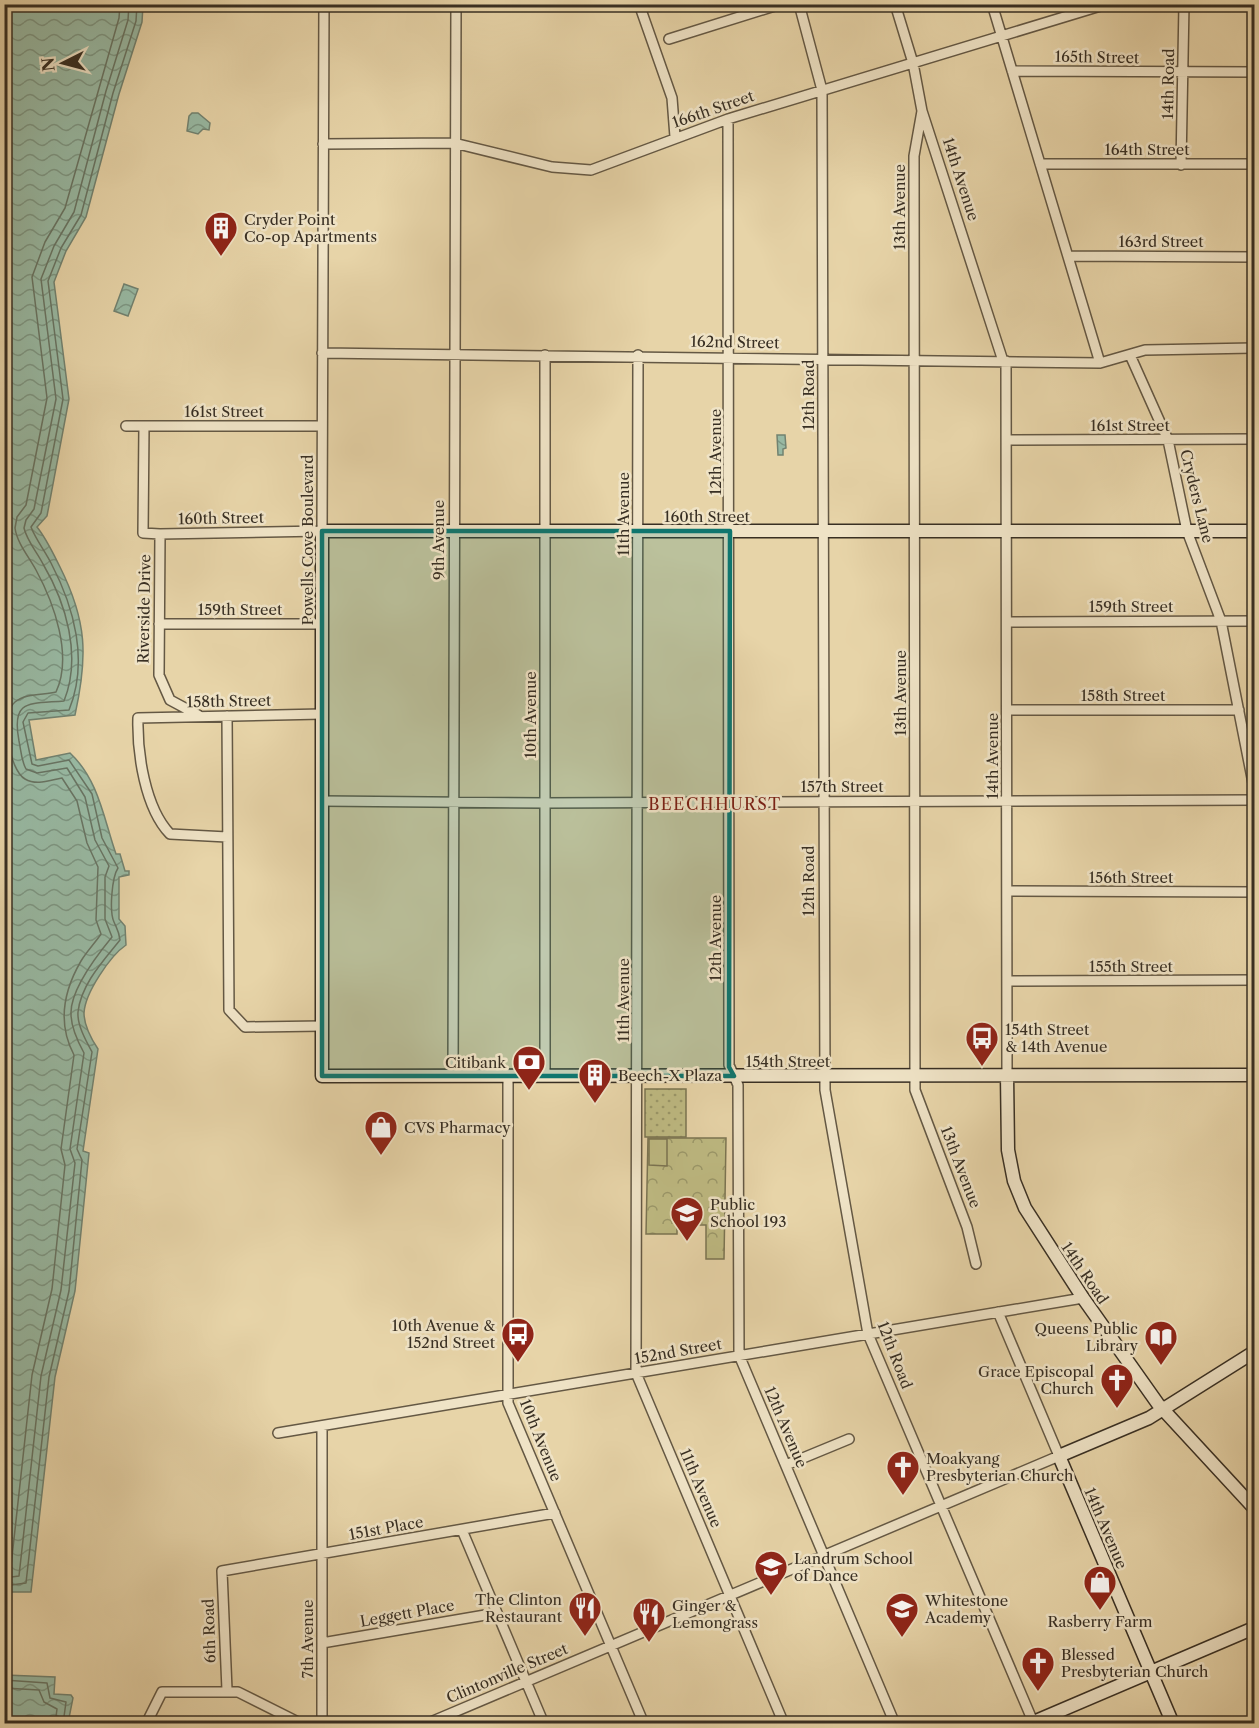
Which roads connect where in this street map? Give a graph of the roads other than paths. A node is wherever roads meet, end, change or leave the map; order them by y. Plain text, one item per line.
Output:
1 (324, 4) edge
2 (456, 4) edge
3 (639, 4) edge
4 (781, 4) edge
5 (799, 4) edge
6 (896, 4) edge
7 (992, 4) edge
8 (1107, 4) edge
9 (1184, 4) edge
10 (1001, 36) junction
11 (669, 39) dead end
12 (913, 63) junction
13 (1012, 71) junction
14 (1184, 72) junction
15 (1254, 72) edge
16 (822, 90) junction
17 (922, 111) junction
18 (728, 119) junction
19 (675, 137) junction
20 (454, 143) junction
21 (322, 144) junction
22 (1040, 164) junction
23 (1254, 164) edge
24 (1181, 165) junction
25 (1068, 256) junction
26 (1254, 257) edge
27 (1254, 348) edge
28 (321, 353) junction
29 (454, 354) junction
30 (1130, 354) junction
31 (546, 355) junction
32 (638, 355) junction
33 (730, 357) junction
34 (823, 359) junction
35 (915, 360) junction
36 (1005, 361) junction
37 (1100, 363) junction
38 (126, 426) dead end
39 (144, 426) junction
40 (321, 426) junction
41 (1254, 439) edge
42 (1006, 440) junction
43 (1168, 440) junction
44 (322, 531) junction
45 (453, 531) junction
46 (546, 531) junction
47 (638, 531) junction
48 (730, 531) junction
49 (823, 531) junction
50 (915, 531) junction
51 (1007, 531) junction
52 (1187, 531) junction
53 (1254, 531) edge
54 (160, 534) junction
55 (1221, 621) junction
56 (1254, 621) edge
57 (1007, 622) junction
58 (159, 624) junction
59 (321, 624) junction
60 (1007, 710) junction
61 (1239, 710) junction
62 (322, 714) junction
63 (200, 716) junction
64 (227, 716) junction
65 (1254, 788) edge
66 (1254, 800) edge
67 (322, 801) junction
68 (453, 801) junction
69 (638, 801) junction
70 (731, 801) junction
71 (823, 801) junction
72 (915, 801) junction
73 (1007, 801) junction
74 (545, 803) junction
75 (227, 837) junction
76 (1007, 891) junction
77 (1254, 892) edge
78 (1254, 980) edge
79 (1007, 981) junction
80 (322, 1026) junction
81 (636, 1075) junction
82 (1007, 1075) junction
83 (1254, 1075) edge
84 (322, 1076) joint
85 (453, 1076) junction
86 (508, 1076) junction
87 (546, 1076) junction
88 (734, 1076) junction
89 (824, 1076) junction
90 (915, 1076) junction
91 (1008, 1150) joint
92 (976, 1264) dead end
93 (1083, 1298) junction
94 (998, 1312) junction
95 (868, 1334) junction
96 (1254, 1352) edge
97 (739, 1355) junction
98 (636, 1373) junction
99 (508, 1394) junction
100 (1164, 1410) junction
101 (322, 1426) junction
102 (278, 1433) dead end
103 (849, 1439) dead end
104 (1059, 1456) junction
105 (786, 1465) junction
106 (942, 1505) junction
107 (1254, 1506) edge
108 (555, 1513) junction
109 (462, 1530) junction
110 (322, 1555) junction
111 (824, 1555) junction
112 (222, 1570) joint
113 (730, 1596) junction
114 (497, 1613) junction
115 (1254, 1628) edge
116 (322, 1643) junction
117 (611, 1645) junction
118 (1151, 1672) junction
119 (526, 1681) junction
120 (227, 1690) junction
121 (1032, 1723) edge
122 (146, 1724) edge
123 (302, 1724) edge
124 (322, 1724) edge
125 (426, 1724) edge
126 (544, 1724) edge
127 (644, 1724) edge
128 (784, 1724) edge
129 (895, 1724) edge
130 (1173, 1724) edge

1 - 21 street, Powells Cove Boulevard
2 - 20 street, 9th Avenue
3 - 19 street
4 - 11 street
5 - 16 street, 12th Road
6 - 12 street, 14th Avenue
7 - 10 street
8 - 10 street, 166th Street
9 - 14 street, 14th Road
10 - 12 street, 166th Street
10 - 13 street
12 - 16 street, 166th Street
12 - 17 street, 14th Avenue
13 - 14 street, 165th Street
13 - 22 street
14 - 15 street, 165th Street
14 - 24 street, 14th Road
16 - 18 street, 166th Street
16 - 34 street, 12th Road
17 - 35 street, 13th Avenue
17 - 36 street, 14th Avenue
18 - 19 street, 166th Street
18 - 33 street, 12th Avenue
19 - 20 street, 166th Street
20 - 21 street, 166th Street
20 - 29 street, 9th Avenue
21 - 28 street, Powells Cove Boulevard
22 - 24 street, 164th Street
22 - 25 street
23 - 24 street, 164th Street
25 - 26 street, 163rd Street
25 - 37 street
27 - 30 street, 162nd Street
28 - 29 street, 162nd Street
28 - 40 street, Powells Cove Boulevard
29 - 31 street, 162nd Street
29 - 45 street, 9th Avenue
30 - 37 street, 162nd Street
30 - 43 street, Cryders Lane
31 - 32 street, 162nd Street
31 - 46 street, 10th Avenue
32 - 33 street, 162nd Street
32 - 47 street, 11th Avenue
33 - 34 street, 162nd Street
33 - 48 street, 12th Avenue
34 - 35 street, 162nd Street
34 - 49 street, 12th Road
35 - 36 street, 162nd Street
35 - 50 street, 13th Avenue
36 - 37 street, 162nd Street
36 - 42 street, 14th Avenue
38 - 39 street, 161st Street
39 - 40 street, 161st Street
39 - 54 street, Riverside Drive
40 - 44 street, Powells Cove Boulevard
41 - 43 street, 161st Street
42 - 43 street, 161st Street
42 - 51 street, 14th Avenue
43 - 52 street, Cryders Lane
44 - 45 street, 160th Street
44 - 54 street, 160th Street
44 - 59 street, Powells Cove Boulevard
45 - 46 street, 160th Street
45 - 68 street, 9th Avenue
46 - 47 street, 160th Street
46 - 74 street, 10th Avenue
47 - 48 street, 160th Street
47 - 69 street, 11th Avenue
48 - 49 street, 160th Street
48 - 70 street, 12th Avenue
49 - 50 street, 160th Street
49 - 71 street, 12th Road
50 - 51 street, 160th Street
50 - 72 street, 13th Avenue
51 - 52 street, 160th Street
51 - 57 street, 14th Avenue
52 - 53 street, 160th Street
52 - 55 street, Cryders Lane
54 - 58 street, Riverside Drive
55 - 56 street, 159th Street
55 - 57 street, 159th Street
55 - 61 street, Cryders Lane
57 - 60 street, 14th Avenue
58 - 59 street, 159th Street
58 - 63 street, Riverside Drive
59 - 62 street, Powells Cove Boulevard
60 - 61 street, 158th Street
60 - 73 street, 14th Avenue
61 - 65 street, Cryders Lane
62 - 64 street, 158th Street
62 - 67 street, Powells Cove Boulevard
63 - 64 street, 158th Street
63 - 75 street, 158th Street
64 - 75 street
66 - 73 street, 157th Street
67 - 68 street, 157th Street
67 - 80 street, Powells Cove Boulevard
68 - 74 street, 157th Street
68 - 85 street, 9th Avenue
69 - 70 street, 157th Street
69 - 74 street, 157th Street
69 - 81 street, 11th Avenue
70 - 71 street, 157th Street
70 - 88 street, 12th Avenue
71 - 72 street, 157th Street
71 - 89 street, 12th Road
72 - 73 street, 157th Street
72 - 90 street, 13th Avenue
73 - 76 street, 14th Avenue
74 - 87 street, 10th Avenue
75 - 80 street
76 - 77 street, 156th Street
76 - 79 street, 14th Avenue
78 - 79 street, 155th Street
79 - 82 street, 14th Avenue
80 - 84 street, Powells Cove Boulevard
81 - 87 street, 154th Street
81 - 88 street, 154th Street
81 - 98 street, 11th Avenue
82 - 83 street, 154th Street
82 - 90 street, 154th Street
82 - 91 street, 14th Avenue
84 - 85 street, 154th Street
85 - 86 street, 154th Street
86 - 87 street, 154th Street
86 - 99 street, 10th Avenue
88 - 89 street, 154th Street
88 - 97 street, 12th Avenue
89 - 90 street, 154th Street
89 - 95 street, 12th Road
90 - 92 street, 13th Avenue
91 - 93 street, 14th Road
93 - 94 street, 152nd Street
93 - 100 street, 14th Road
94 - 95 street, 152nd Street
94 - 104 street, 14th Avenue
95 - 97 street, 152nd Street
95 - 106 street, 12th Road
96 - 100 street, Clintonville Street
97 - 98 street, 152nd Street
97 - 105 street, 12th Avenue
98 - 99 street, 152nd Street
98 - 113 street, 11th Avenue
99 - 101 street, 152nd Street
99 - 108 street, 10th Avenue
100 - 104 street, Clintonville Street
100 - 107 street, 14th Road
101 - 102 street, 152nd Street
101 - 110 street
103 - 105 street
104 - 106 street, Clintonville Street
104 - 118 street, 14th Avenue
105 - 111 street, 12th Avenue
106 - 111 street, Clintonville Street
106 - 121 street, 12th Road
108 - 109 street, 151st Place
108 - 117 street, 10th Avenue
109 - 110 street, 151st Place
109 - 114 street
110 - 112 street, 151st Place
110 - 116 street, 7th Avenue
111 - 113 street, Clintonville Street
111 - 129 street, 12th Avenue
112 - 120 street, 6th Road
113 - 117 street, Clintonville Street
113 - 128 street, 11th Avenue
114 - 116 street, Leggett Place
114 - 119 street
115 - 118 street
116 - 124 street, 7th Avenue
117 - 119 street, Clintonville Street
117 - 127 street, 10th Avenue
118 - 121 street
118 - 130 street, 14th Avenue
119 - 125 street, Clintonville Street
119 - 126 street
120 - 122 street
120 - 123 street

